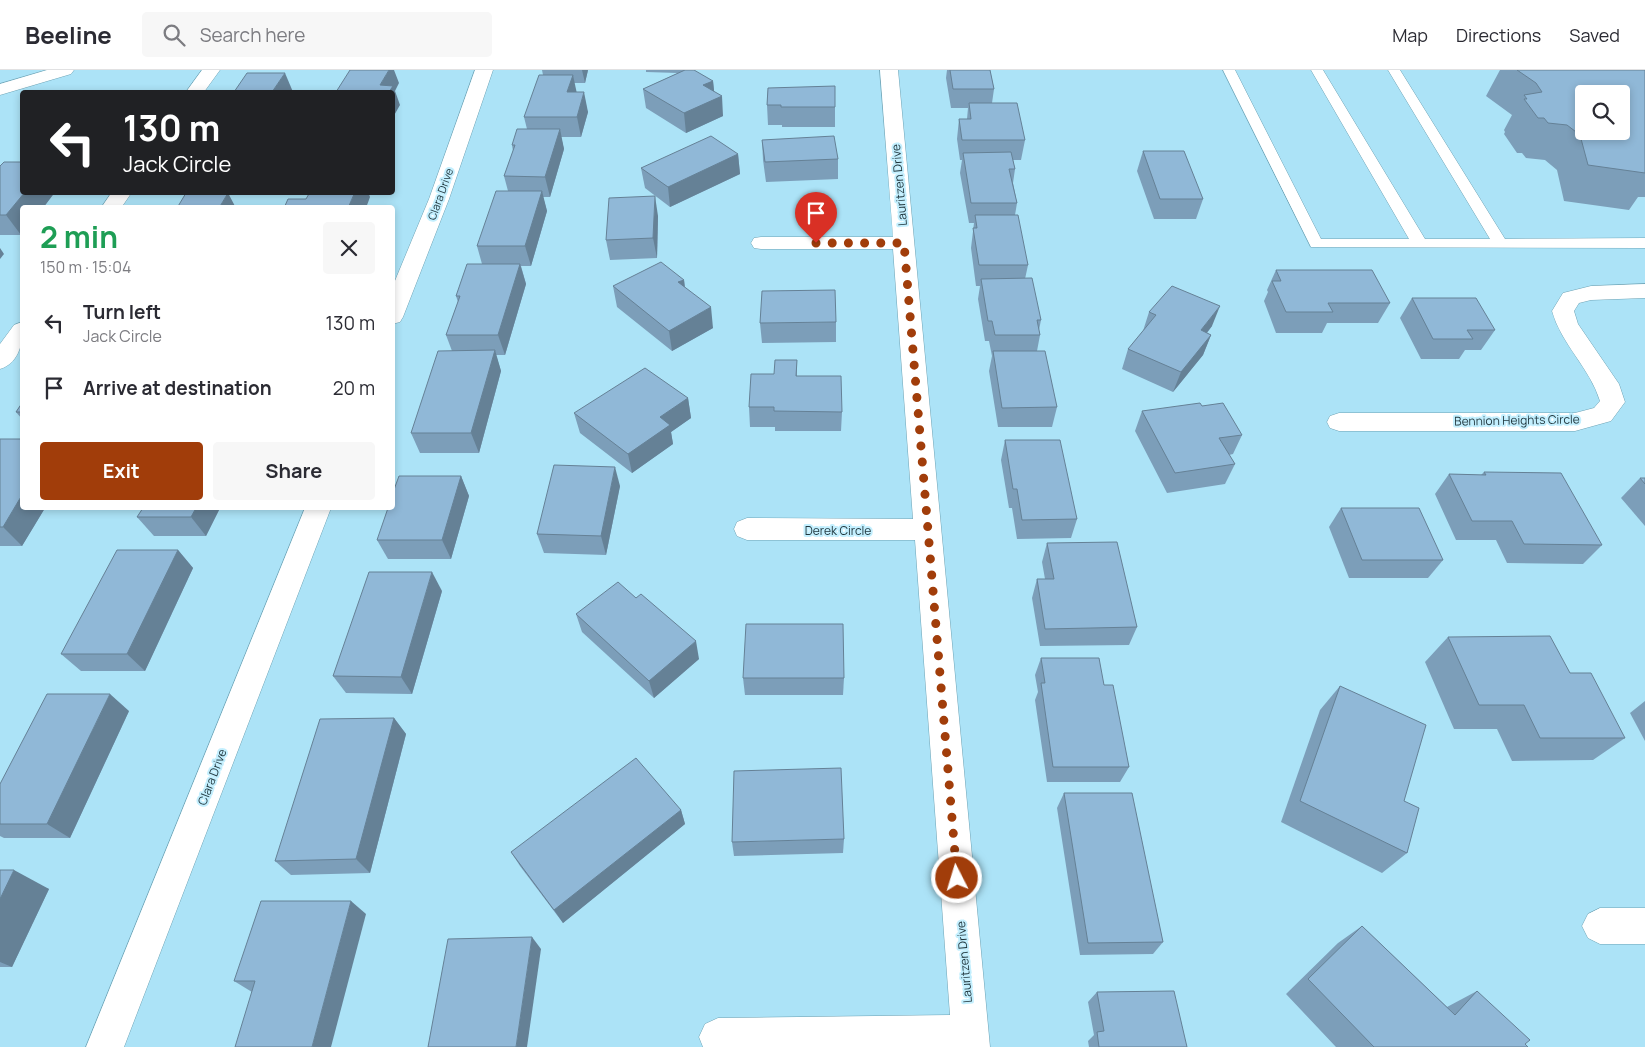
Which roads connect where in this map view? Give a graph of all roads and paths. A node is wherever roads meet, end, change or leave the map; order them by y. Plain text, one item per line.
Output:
1 (65, 70) edge
2 (211, 70) edge
3 (484, 70) edge
4 (889, 70) edge
5 (1229, 70) edge
6 (1317, 70) edge
7 (1394, 70) edge
8 (0, 90) edge
9 (196, 90) edge
10 (761, 243) dead end
11 (904, 243) junction
12 (1645, 243) edge
13 (1420, 244) junction
14 (1501, 244) junction
15 (1645, 291) edge
16 (395, 309) edge
17 (20, 333) edge
18 (0, 361) edge
19 (1339, 422) dead end
20 (317, 510) edge
21 (747, 529) dead end
22 (928, 530) junction
23 (1600, 926) dead end
24 (1645, 926) edge
25 (718, 1037) dead end
26 (971, 1040) edge
27 (105, 1047) edge

1 - 8 street
2 - 9 street
3 - 16 street, Clara Drive
4 - 11 street, Lauritzen Drive
5 - 13 lane
6 - 13 lane
7 - 14 lane
10 - 11 street
11 - 22 street, Lauritzen Drive
12 - 14 lane
13 - 14 lane
15 - 19 street, Bennion Heights Circle
17 - 18 street
20 - 27 street, Clara Drive
21 - 22 street, Derek Circle
22 - 26 street, Lauritzen Drive
23 - 24 street
25 - 26 street

